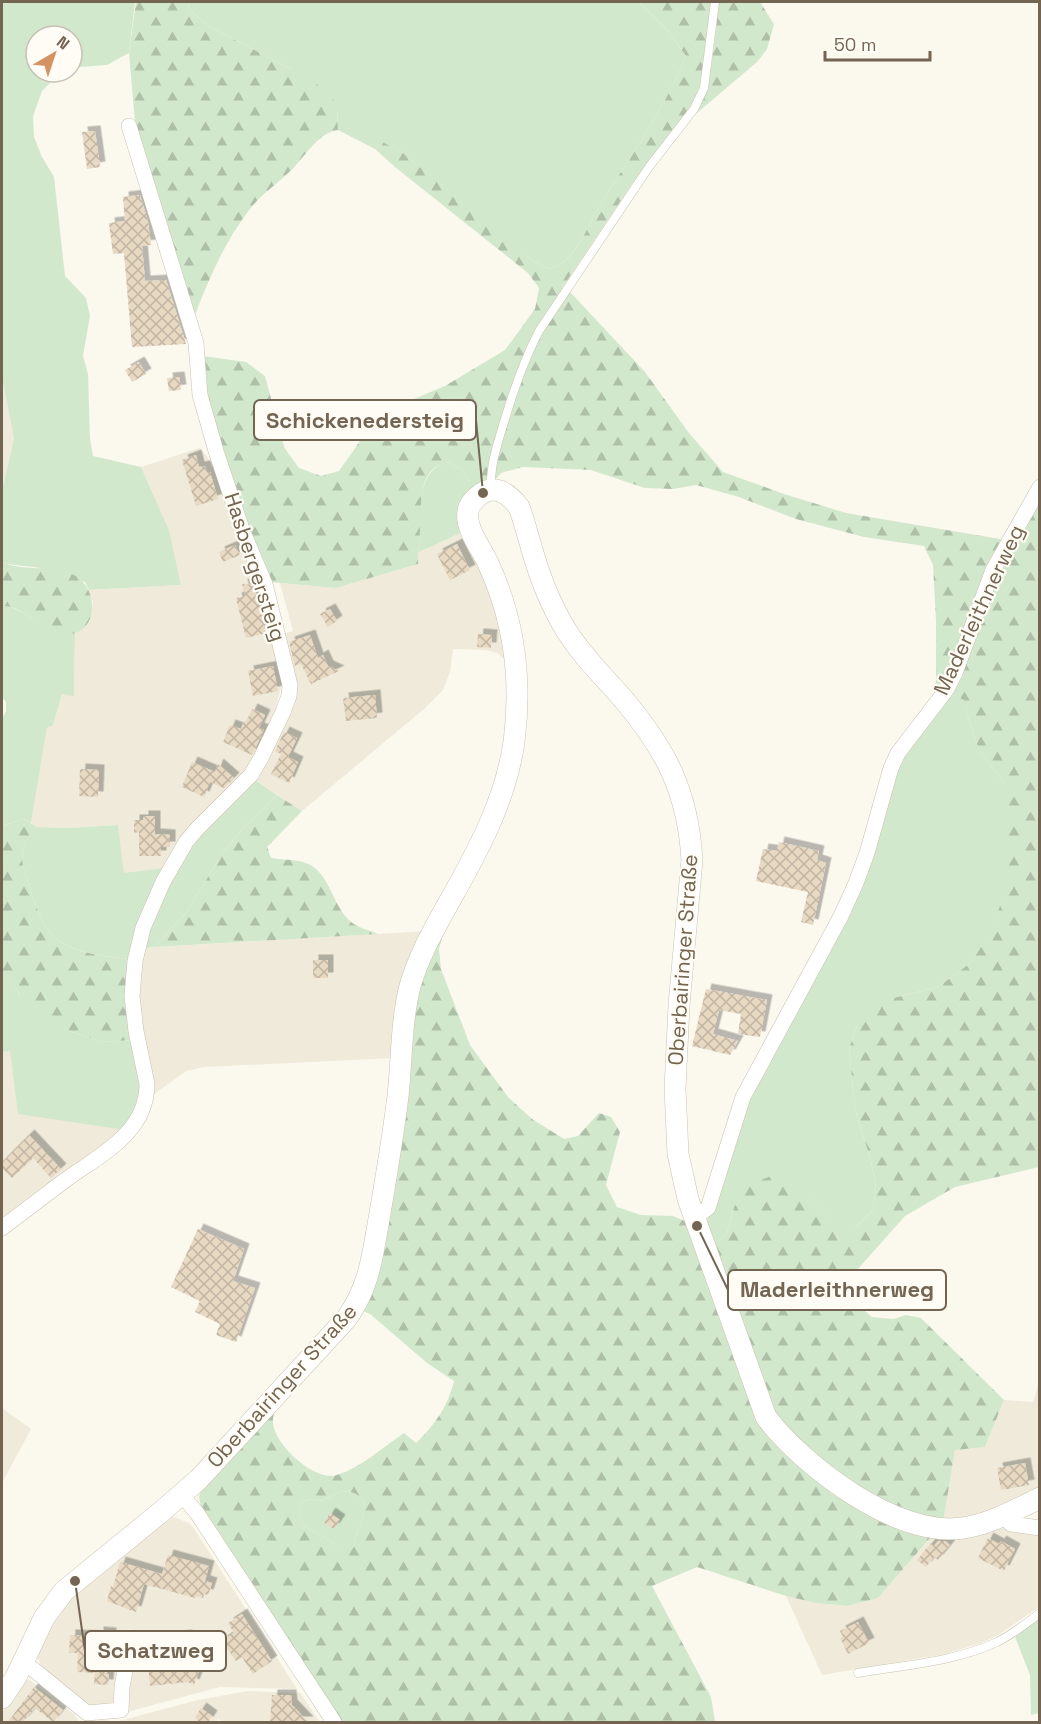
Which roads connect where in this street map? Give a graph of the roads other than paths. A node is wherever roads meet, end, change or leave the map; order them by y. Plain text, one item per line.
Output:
1 (715, 2) edge
2 (129, 126) dead end
3 (1040, 487) edge
4 (491, 489) junction
5 (693, 1216) junction
6 (2, 1228) edge
7 (182, 1495) junction
8 (1040, 1498) edge
9 (1003, 1516) junction
10 (1040, 1528) edge
11 (1040, 1613) edge
12 (131, 1639) dead end
13 (23, 1661) junction
14 (858, 1673) dead end
15 (2, 1698) edge
16 (88, 1718) edge
17 (334, 1722) edge

1 - 4 lane
2 - 6 street, Hasbergersteig
3 - 5 street, Maderleithnerweg
4 - 5 street, Oberbairinger Straße
4 - 7 street, Oberbairinger Straße
5 - 9 street, Oberbairinger Straße
7 - 13 street, Oberbairinger Straße
7 - 17 street
8 - 9 street, Oberbairinger Straße
9 - 10 street
11 - 14 lane
12 - 16 street
13 - 15 street, Oberbairinger Straße
13 - 16 street

